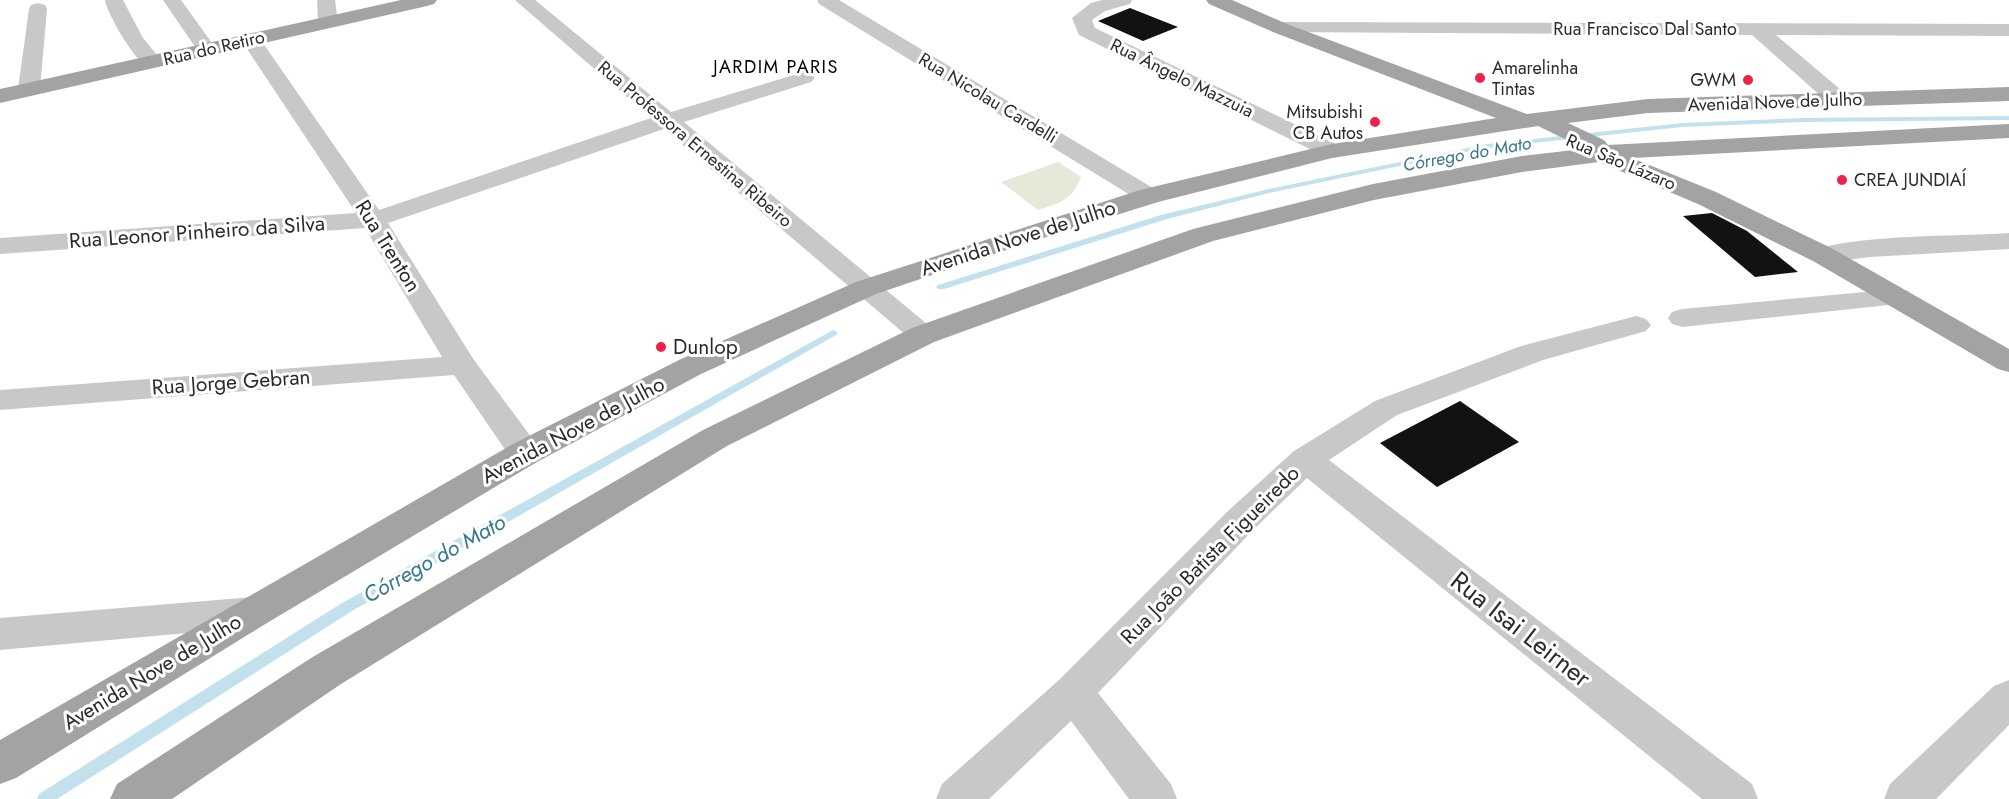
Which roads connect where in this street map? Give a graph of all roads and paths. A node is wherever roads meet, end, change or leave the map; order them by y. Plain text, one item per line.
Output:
1 (114, 0) edge
2 (172, 0) edge
3 (326, 0) edge
4 (427, 0) edge
5 (524, 0) edge
6 (826, 0) edge
7 (1123, 0) edge
8 (1216, 0) edge
9 (38, 9) dead end
10 (328, 23) junction
11 (1280, 28) junction
12 (1758, 30) junction
13 (2009, 30) edge
14 (251, 40) junction
15 (207, 50) junction
16 (153, 62) junction
17 (804, 78) dead end
18 (30, 89) junction
19 (2009, 94) edge
20 (0, 96) edge
21 (1839, 100) junction
22 (1532, 113) junction
23 (665, 121) junction
24 (2009, 131) edge
25 (1594, 149) junction
26 (1653, 149) junction
27 (1332, 151) junction
28 (1149, 196) junction
29 (1707, 198) junction
30 (373, 220) junction
31 (2009, 241) edge
32 (0, 246) edge
33 (1823, 255) junction
34 (871, 292) junction
35 (1898, 297) junction
36 (1682, 318) dead end
37 (1636, 325) dead end
38 (913, 328) junction
39 (2009, 362) edge
40 (462, 364) junction
41 (0, 400) edge
42 (525, 453) junction
43 (1306, 459) junction
44 (253, 612) junction
45 (0, 634) edge
46 (1073, 692) junction
47 (2009, 698) edge
48 (0, 764) edge
49 (133, 799) edge
50 (958, 799) edge
51 (1155, 799) edge
52 (1736, 799) edge
53 (1906, 799) edge

1 - 16 street
2 - 15 street
3 - 10 street
4 - 10 main road, Rua do Retiro
5 - 23 street, Rua Professora Ernestina Ribeiro
6 - 28 street, Rua Nicolau Cardelli
7 - 27 street, Rua Ângelo Mazzuia
8 - 11 main road
9 - 18 street
10 - 14 main road, Rua do Retiro
11 - 12 street, Rua Francisco Dal Santo
11 - 22 main road
12 - 13 street, Rua Francisco Dal Santo
12 - 21 street
14 - 15 main road, Rua do Retiro
14 - 30 street, Rua Trenton
15 - 16 main road, Rua do Retiro
16 - 18 main road, Rua do Retiro
17 - 23 street, Rua Leonor Pinheiro da Silva
18 - 20 main road, Rua do Retiro
19 - 21 main road, Avenida Nove de Julho
21 - 22 main road, Avenida Nove de Julho
22 - 25 main road, Rua São Lázaro
22 - 25 main road
22 - 27 main road, Avenida Nove de Julho
23 - 30 street, Rua Leonor Pinheiro da Silva
23 - 34 street, Rua Professora Ernestina Ribeiro
24 - 26 main road, Avenida Nove de Julho
25 - 26 main road, Avenida Nove de Julho
25 - 29 main road, Rua São Lázaro
25 - 38 main road, Avenida Nove de Julho
26 - 29 main road
27 - 28 main road, Avenida Nove de Julho
28 - 34 main road, Avenida Nove de Julho
29 - 33 main road, Rua São Lázaro
30 - 32 street, Rua Leonor Pinheiro da Silva
30 - 40 street, Rua Trenton
31 - 33 street
33 - 35 main road, Rua São Lázaro
34 - 38 street, Rua Professora Ernestina Ribeiro
34 - 42 main road, Avenida Nove de Julho
35 - 36 street
35 - 39 main road, Rua São Lázaro
37 - 43 street, Rua João Batista Figueiredo
38 - 49 main road, Avenida Nove de Julho
40 - 41 street, Rua Jorge Gebran
40 - 42 street, Rua Trenton
42 - 44 main road, Avenida Nove de Julho
43 - 46 street, Rua João Batista Figueiredo
43 - 52 street, Rua Isai Leirner
44 - 45 street
44 - 48 main road, Avenida Nove de Julho
46 - 50 street, Rua João Batista Figueiredo
46 - 51 street
47 - 53 street

